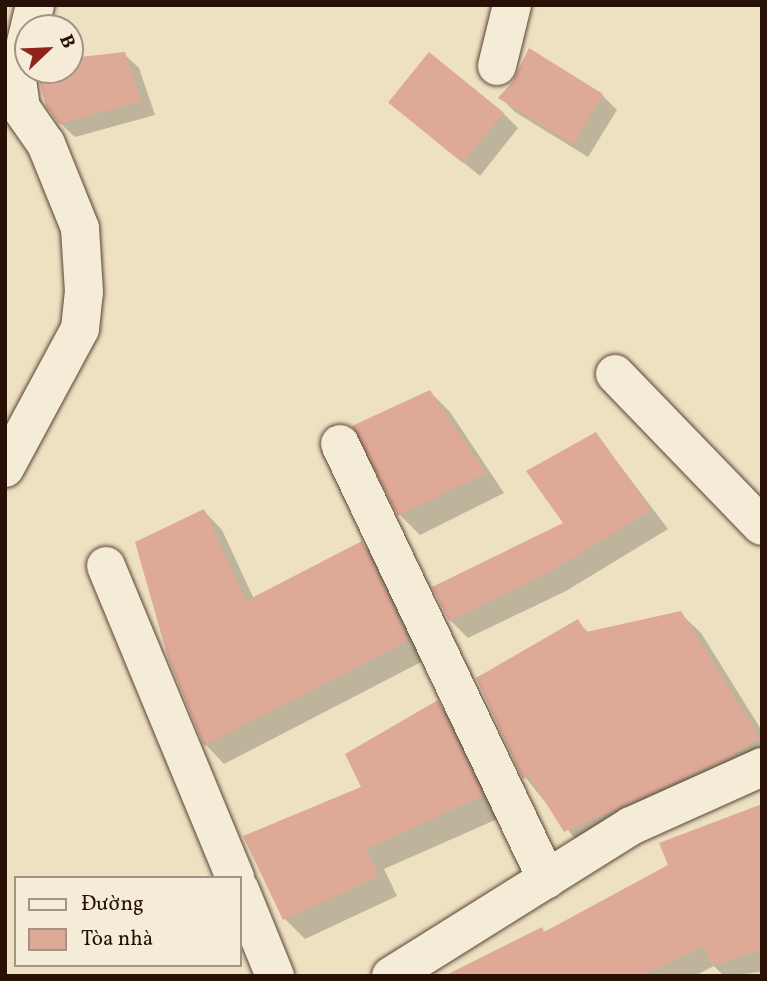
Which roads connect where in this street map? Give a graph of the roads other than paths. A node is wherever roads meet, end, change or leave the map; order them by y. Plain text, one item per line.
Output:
1 (35, 5) edge
2 (513, 5) edge
3 (497, 66) dead end
4 (615, 374) dead end
5 (340, 444) dead end
6 (5, 468) edge
7 (762, 526) edge
8 (106, 566) dead end
9 (762, 768) edge
10 (234, 876) edge
11 (547, 879) junction
12 (242, 895) edge
13 (275, 976) edge
14 (391, 976) edge

1 - 6 street
2 - 3 street
4 - 7 street
5 - 11 street
8 - 10 street
9 - 11 street
11 - 14 street
12 - 13 street

